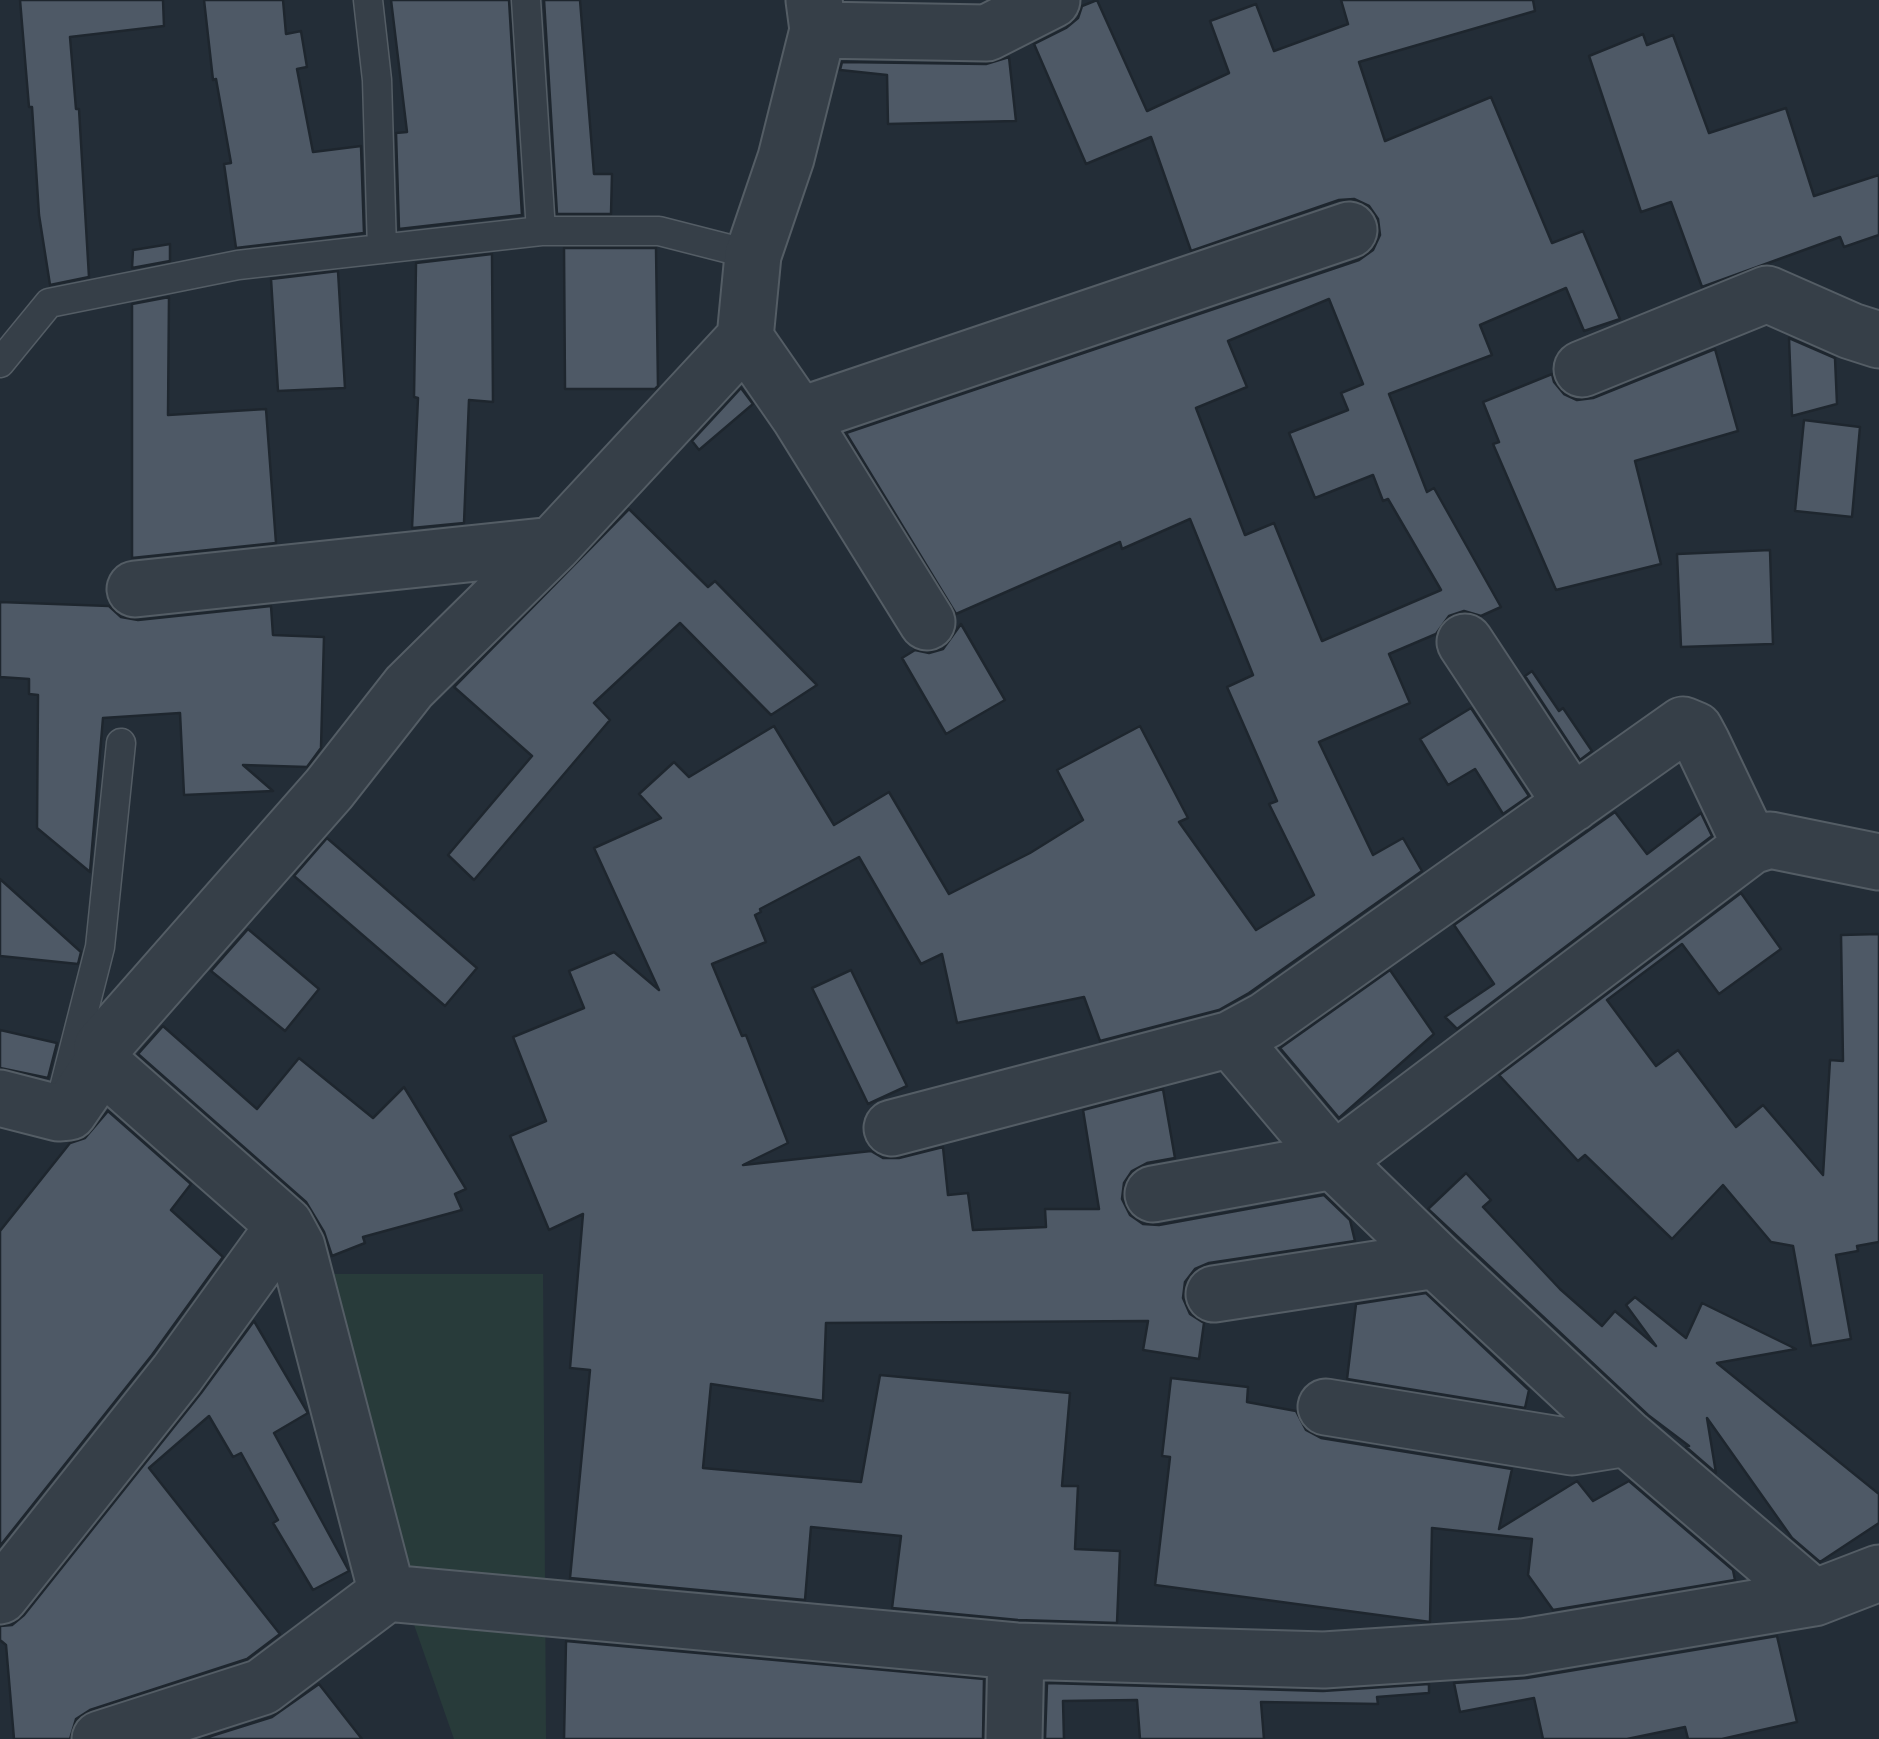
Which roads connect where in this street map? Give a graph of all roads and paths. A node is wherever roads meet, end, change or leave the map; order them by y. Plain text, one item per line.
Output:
1 (368, 0) edge
2 (526, 0) edge
3 (1052, 0) edge
4 (816, 15) edge
5 (1349, 230) dead end
6 (541, 231) junction
7 (382, 249) junction
8 (753, 254) junction
9 (745, 338) junction
10 (1879, 340) edge
11 (0, 364) edge
12 (1582, 369) dead end
13 (799, 416) junction
14 (553, 545) junction
15 (135, 589) dead end
16 (927, 622) dead end
17 (1465, 642) dead end
18 (120, 743) dead end
19 (1572, 804) junction
20 (1751, 846) junction
21 (1879, 862) edge
22 (1231, 1039) junction
23 (102, 1064) junction
24 (0, 1098) edge
25 (58, 1113) junction
26 (892, 1128) dead end
27 (1334, 1161) junction
28 (1153, 1194) dead end
29 (284, 1226) junction
30 (1436, 1260) junction
31 (1214, 1294) dead end
32 (1326, 1406) dead end
33 (1627, 1438) junction
34 (1879, 1573) edge
35 (386, 1592) junction
36 (0, 1596) edge
37 (1814, 1598) junction
38 (1016, 1652) junction
39 (100, 1739) edge
40 (1014, 1739) edge

1 - 7 lane
2 - 6 lane
3 - 4 street
4 - 8 street
5 - 13 street
6 - 7 lane
6 - 8 lane
7 - 11 lane
8 - 9 street
9 - 13 street
9 - 14 street
10 - 12 street
13 - 16 street
14 - 15 street
14 - 23 street
17 - 19 street
18 - 25 lane
19 - 20 street
19 - 22 street
20 - 21 street
20 - 27 street
22 - 26 street
22 - 27 street
23 - 25 street
23 - 29 street
24 - 25 street
27 - 28 street
27 - 30 street
29 - 35 street
29 - 36 street
30 - 31 street
30 - 33 street
32 - 33 street
33 - 37 street
34 - 37 street
35 - 38 street
35 - 39 street
37 - 38 street
38 - 40 street

